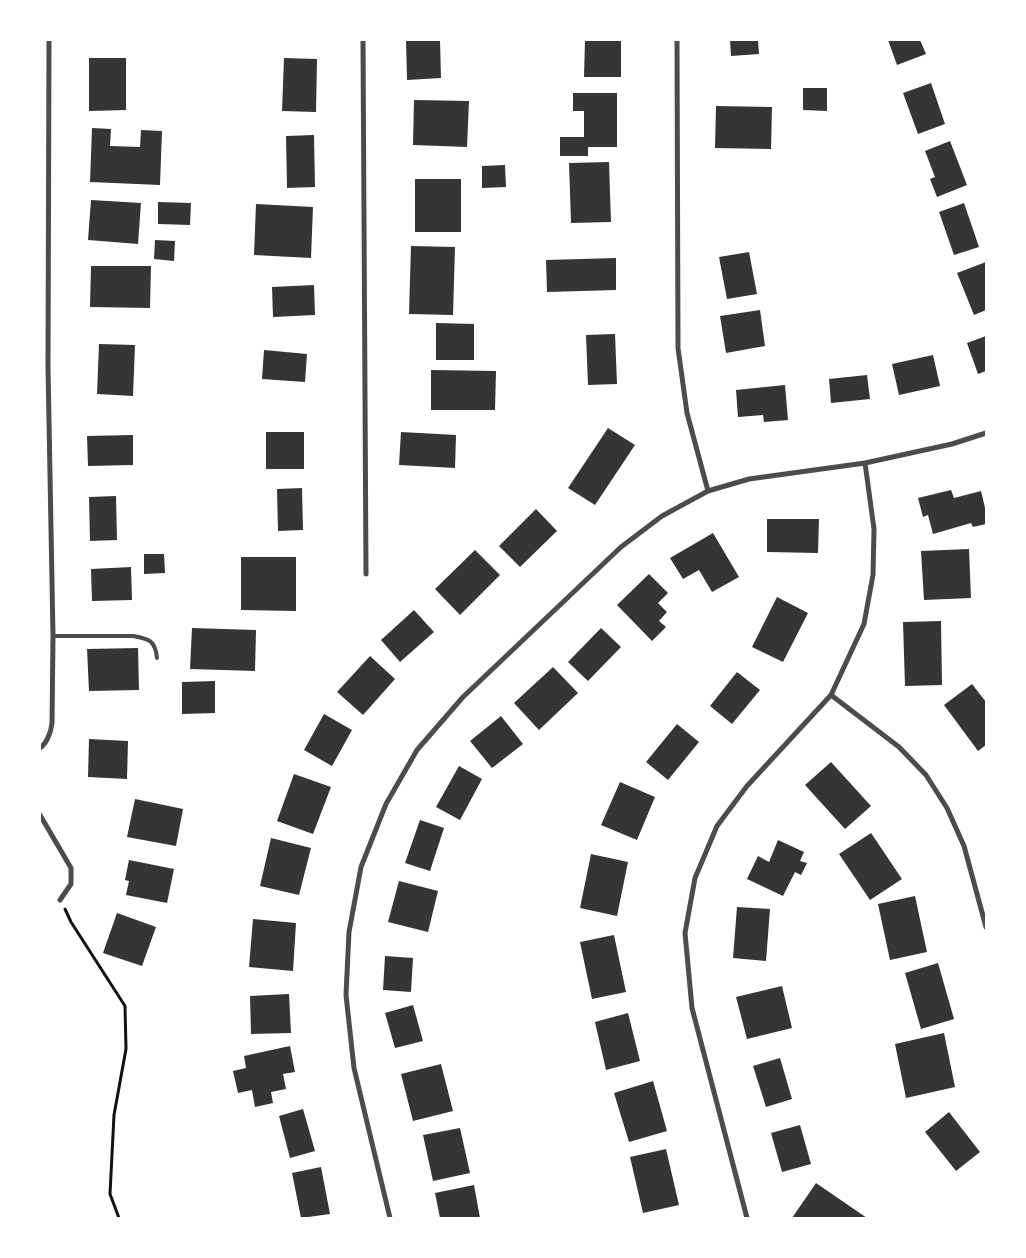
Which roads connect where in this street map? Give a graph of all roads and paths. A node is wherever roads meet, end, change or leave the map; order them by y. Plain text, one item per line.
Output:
1 (49, 40) edge
2 (363, 40) edge
3 (677, 40) edge
4 (986, 433) edge
5 (865, 463) junction
6 (708, 491) junction
7 (366, 574) dead end
8 (53, 636) junction
9 (157, 658) dead end
10 (830, 695) junction
11 (40, 748) edge
12 (40, 815) edge
13 (60, 900) joint
14 (986, 927) edge
15 (119, 1218) edge
16 (390, 1218) edge
17 (747, 1218) edge

1 - 8 street
2 - 7 street
3 - 6 street
4 - 5 street
5 - 6 street
5 - 10 street
6 - 16 street
8 - 9 lane
8 - 11 street
10 - 14 street
10 - 17 street
12 - 13 street
13 - 15 path

